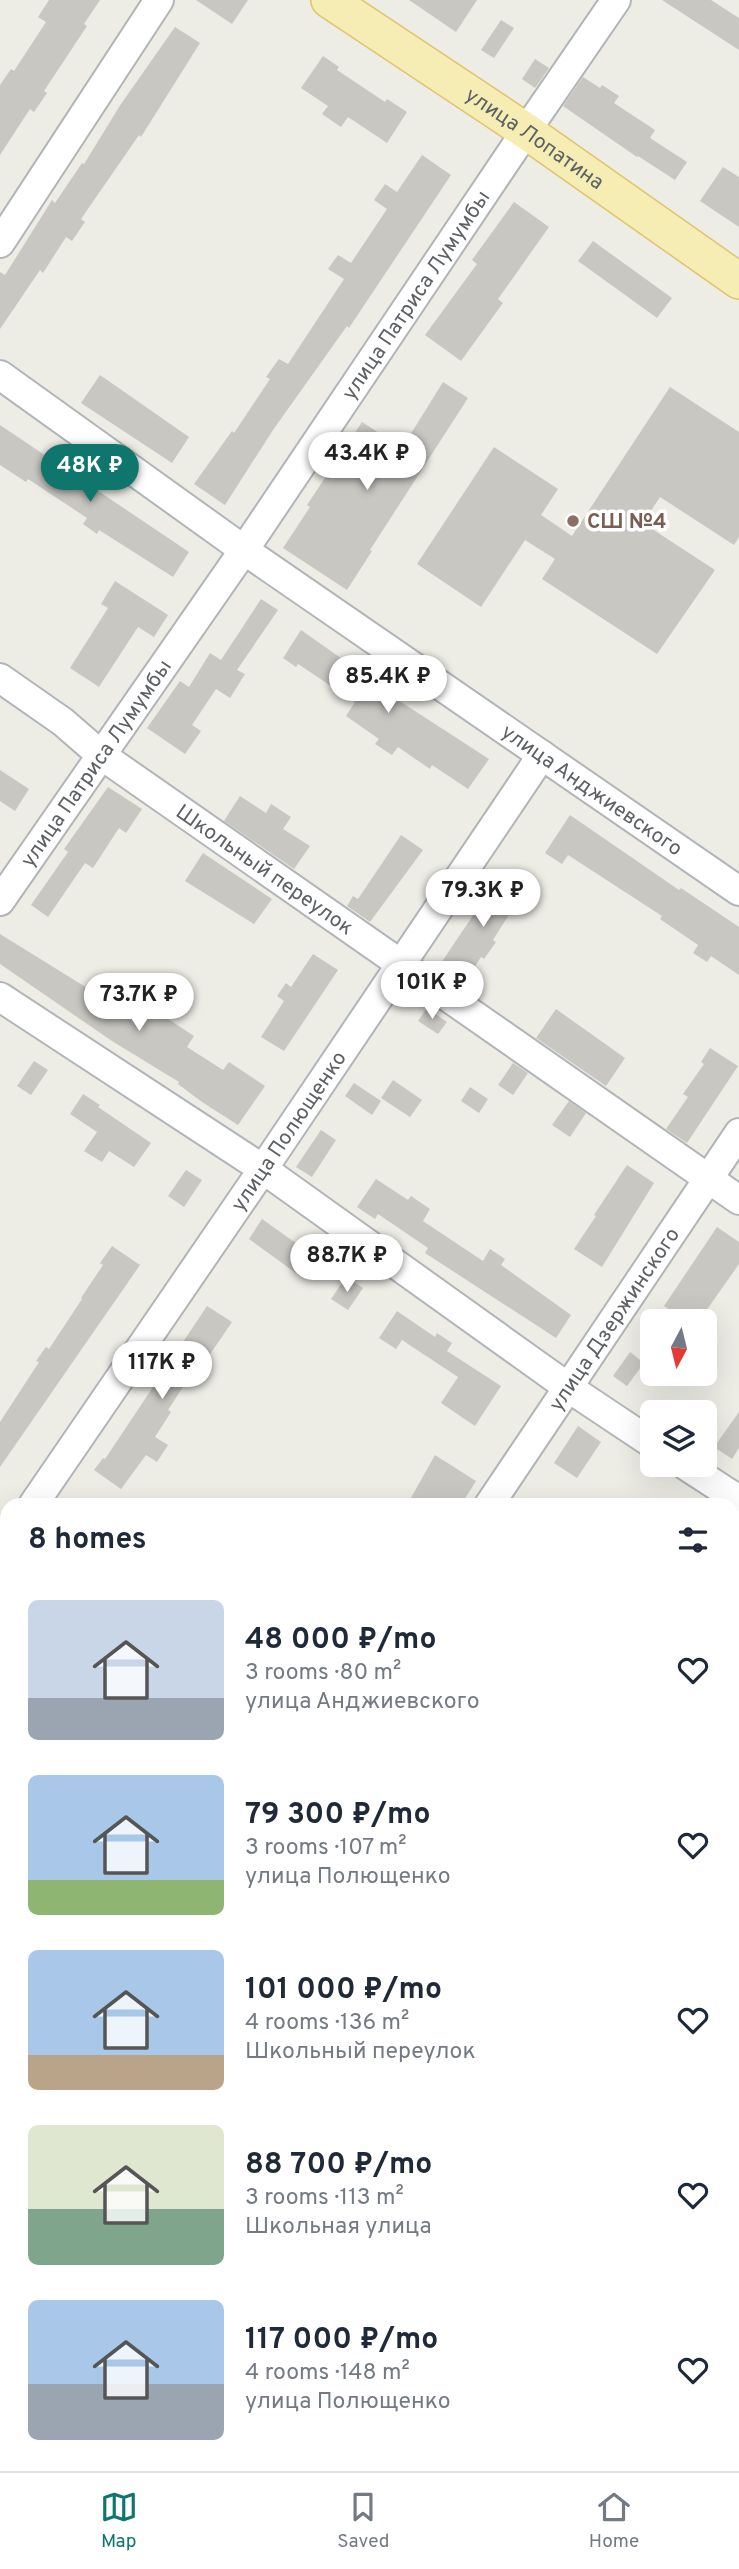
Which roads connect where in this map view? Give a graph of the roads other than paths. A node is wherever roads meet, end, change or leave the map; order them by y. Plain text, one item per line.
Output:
1 (159, 0) edge
2 (329, 0) edge
3 (617, 0) edge
4 (526, 131) junction
5 (0, 243) edge
6 (739, 281) edge
7 (0, 374) edge
8 (244, 550) junction
9 (0, 678) edge
10 (101, 755) junction
11 (542, 755) junction
12 (739, 891) edge
13 (0, 901) edge
14 (401, 964) junction
15 (0, 997) edge
16 (739, 1133) edge
17 (263, 1170) junction
18 (708, 1179) junction
19 (739, 1200) edge
20 (569, 1388) junction
21 (640, 1435) edge
22 (704, 1477) edge
23 (38, 1498) edge
24 (494, 1498) edge
25 (736, 1498) edge

1 - 5 street
2 - 4 main road, улица Лопатина
3 - 4 street, улица Патриса Лумумбы
4 - 6 main road, улица Лопатина
4 - 8 street, улица Патриса Лумумбы
7 - 8 street, улица Анджиевского
8 - 10 street, улица Патриса Лумумбы
8 - 11 street, улица Анджиевского
9 - 10 street, Школьный переулок
10 - 13 street, улица Патриса Лумумбы
10 - 14 street, Школьный переулок
11 - 12 street, улица Анджиевского
11 - 14 street, улица Полющенко
14 - 17 street, улица Полющенко
14 - 18 street, Школьный переулок
15 - 17 street
16 - 18 street, улица Дзержинского
17 - 20 street
17 - 23 street, улица Полющенко
18 - 19 street, Школьный переулок
18 - 20 street, улица Дзержинского
20 - 21 street
20 - 24 street, улица Дзержинского
22 - 25 street

